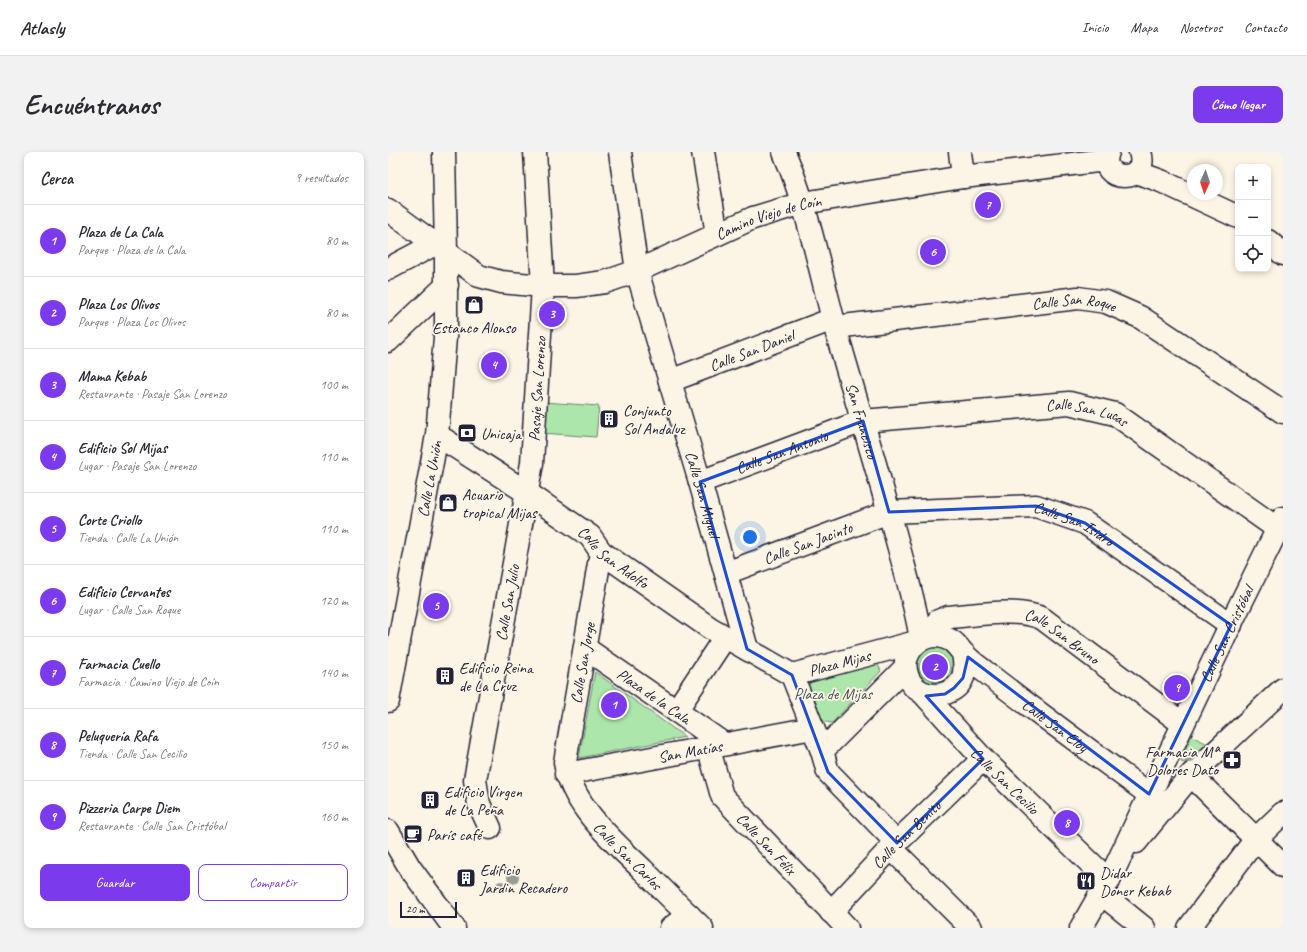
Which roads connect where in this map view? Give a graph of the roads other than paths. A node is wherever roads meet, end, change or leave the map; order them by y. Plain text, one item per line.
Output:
1 (444, 152) edge
2 (535, 152) edge
3 (620, 152) edge
4 (703, 152) edge
5 (784, 152) edge
6 (960, 152) edge
7 (1107, 156) edge
8 (1138, 162) edge
9 (963, 177) junction
10 (803, 203) junction
11 (388, 210) edge
12 (1235, 216) edge
13 (717, 234) junction
14 (1271, 244) edge
15 (441, 249) junction
16 (1283, 254) edge
17 (388, 269) edge
18 (637, 272) junction
19 (447, 285) junction
20 (543, 286) junction
21 (834, 323) junction
22 (388, 341) edge
23 (670, 381) junction
24 (1283, 412) edge
25 (863, 421) junction
26 (437, 435) junction
27 (700, 482) junction
28 (526, 492) junction
29 (889, 512) junction
30 (1280, 524) edge
31 (601, 552) junction
32 (726, 573) junction
33 (1231, 624) junction
34 (725, 637) junction
35 (922, 639) junction
36 (585, 648) junction
37 (747, 649) junction
38 (963, 653) junction
39 (905, 668) junction
40 (792, 675) junction
41 (1283, 689) edge
42 (923, 693) junction
43 (388, 701) edge
44 (676, 711) junction
45 (1183, 724) junction
46 (813, 728) junction
47 (716, 745) junction
48 (822, 751) junction
49 (983, 759) junction
50 (566, 774) junction
51 (1191, 775) junction
52 (1149, 794) junction
53 (1283, 813) edge
54 (490, 828) dead end
55 (388, 832) edge
56 (1255, 840) junction
57 (894, 845) junction
58 (1283, 866) edge
59 (1109, 879) junction
60 (831, 912) junction
61 (695, 922) edge
62 (454, 928) edge
63 (671, 928) edge
64 (847, 928) edge
65 (971, 928) edge
66 (1081, 928) edge
67 (1144, 928) edge
68 (1189, 928) edge

1 - 15 street, Calle La Unión
2 - 20 street, Pasaje San Lorenzo
3 - 18 street, Calle San Miguel
4 - 13 street
5 - 10 street, San Francisco
6 - 9 street
7 - 8 street
7 - 9 street, Camino Viejo de Coín
8 - 12 street
9 - 10 street, Camino Viejo de Coín
10 - 13 street, Camino Viejo de Coín
10 - 21 street, San Francisco
11 - 15 street, Camino Viejo de Coín
13 - 18 street, Camino Viejo de Coín
14 - 16 street
15 - 17 street
15 - 19 street, Calle La Unión
15 - 20 street, Camino Viejo de Coín
18 - 20 street, Camino Viejo de Coín
18 - 23 street, Calle San Miguel
19 - 22 street
19 - 26 street, Calle La Unión
20 - 28 street, Pasaje San Lorenzo
21 - 23 street, Calle San Daniel
21 - 24 street, Calle San Roque
21 - 25 street, San Francisco
23 - 27 street, Calle San Miguel
25 - 27 street, Calle San Antonio
25 - 29 street, San Francisco
25 - 30 street, Calle San Lucas
26 - 28 street, Calle San Adolfo
26 - 43 street, Calle La Unión
27 - 32 street, Calle San Miguel
28 - 31 street, Calle San Adolfo
28 - 54 street, Calle San Julio
29 - 32 street, Calle San Jacinto
29 - 33 street, Calle San Isidro
29 - 35 street, San Francisco
30 - 33 street, Calle San Cristóbal
31 - 34 street, Calle San Adolfo
31 - 36 street, Calle San Jorge
32 - 37 street, Calle San Miguel
33 - 45 street, Calle San Cristóbal
34 - 37 street, Calle San Adolfo
34 - 44 street
35 - 38 street
35 - 39 street
35 - 40 street, Plaza Mijas
35 - 45 street, Calle San Bruno
36 - 44 street, Plaza de la Cala
36 - 50 street, Calle San Jorge
37 - 40 street, Calle San Adolfo
38 - 42 street
38 - 52 street, Calle San Eloy
39 - 42 street
39 - 48 street
40 - 46 street, Plaza Mijas
41 - 51 street
42 - 49 street, Calle San Cecilio
44 - 47 street, Plaza de la Cala
45 - 52 street, Calle San Cristóbal
46 - 47 street, San Matías
46 - 48 street, Plaza Mijas
47 - 50 street, San Matías
47 - 60 street, Calle San Félix
48 - 57 street, Plaza Mijas
49 - 57 street, Calle San Benito
49 - 59 street, Calle San Cecilio
50 - 61 street, Calle San Carlos
51 - 56 street
51 - 59 street
52 - 59 street, Calle San Cristóbal
53 - 56 street
55 - 62 street
56 - 58 street
56 - 68 street
57 - 60 street, Calle San Benito
57 - 65 street, Plaza Mijas
59 - 66 street
59 - 67 street, Calle San Cecilio
60 - 64 street, Calle San Félix
61 - 63 street

